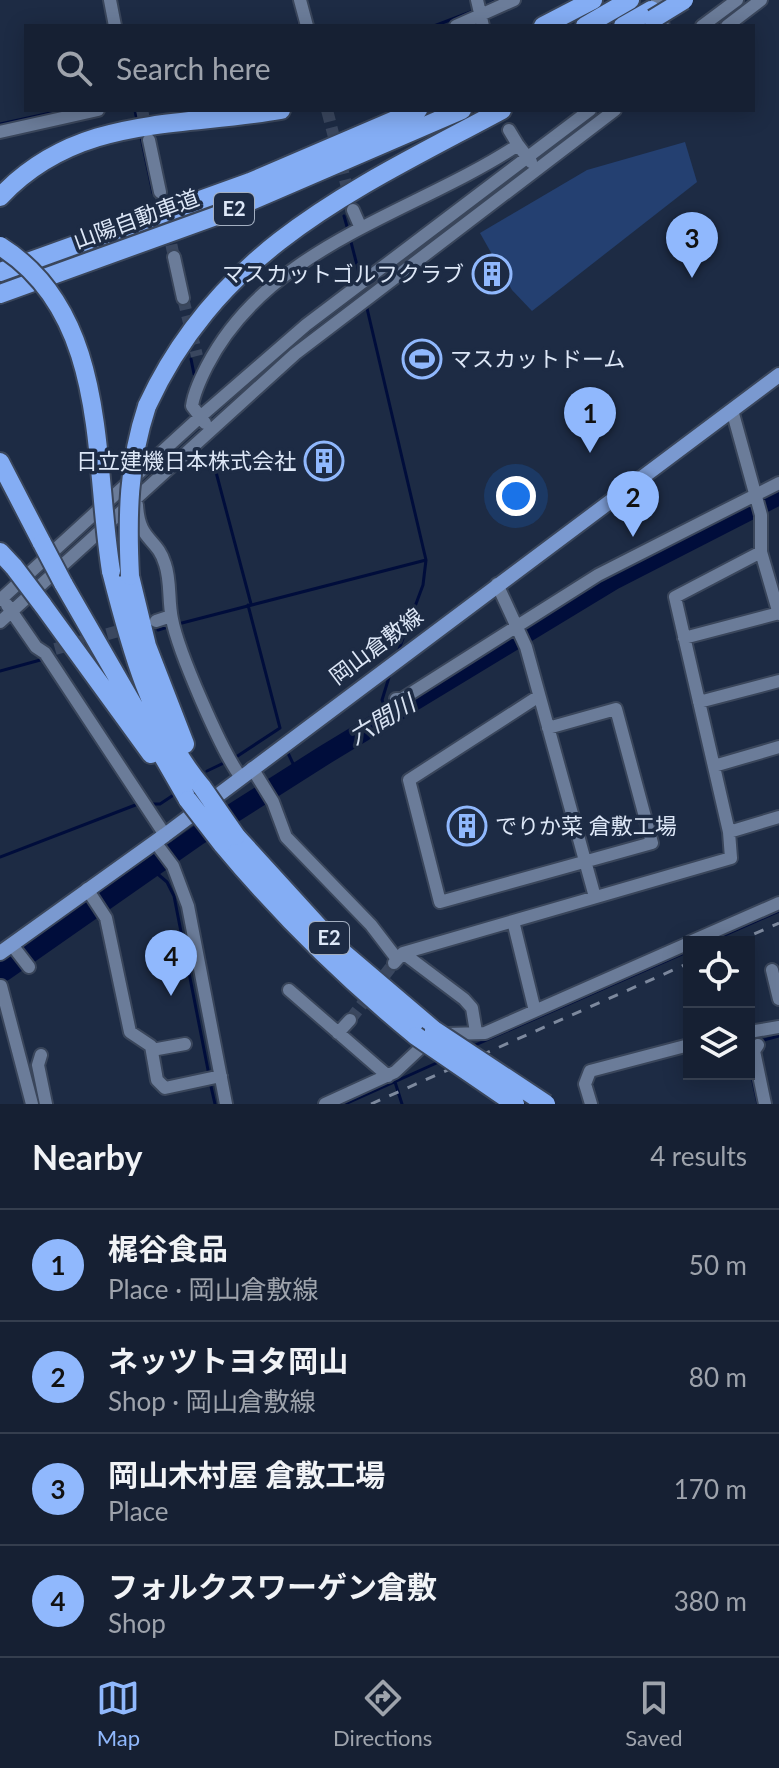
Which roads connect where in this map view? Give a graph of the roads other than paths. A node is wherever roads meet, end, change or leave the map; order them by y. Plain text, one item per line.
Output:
1 (110, 0) edge
2 (300, 0) edge
3 (514, 0) edge
4 (593, 0) edge
5 (630, 0) edge
6 (684, 0) edge
7 (737, 0) edge
8 (761, 0) edge
9 (480, 12) edge
10 (656, 14) edge
11 (115, 24) edge
12 (306, 24) edge
13 (459, 24) edge
14 (547, 24) edge
15 (588, 24) edge
16 (628, 24) edge
17 (705, 24) edge
18 (730, 24) edge
19 (89, 112) edge
20 (266, 112) edge
21 (413, 112) edge
22 (457, 112) edge
23 (498, 112) edge
24 (587, 112) edge
25 (612, 112) edge
26 (509, 130) dead end
27 (0, 132) edge
28 (149, 140) tunnel mouth
29 (518, 145) junction
30 (527, 157) junction
31 (537, 169) junction
32 (160, 192) tunnel mouth
33 (0, 197) edge
34 (353, 210) tunnel mouth
35 (353, 231) junction
36 (0, 246) edge
37 (174, 257) tunnel mouth
38 (0, 272) edge
39 (0, 294) edge
40 (183, 298) tunnel mouth
41 (197, 356) tunnel mouth
42 (202, 375) junction
43 (779, 375) edge
44 (732, 410) junction
45 (200, 417) junction
46 (209, 429) junction
47 (0, 462) edge
48 (779, 483) edge
49 (756, 497) junction
50 (137, 498) junction
51 (0, 552) edge
52 (761, 552) junction
53 (497, 584) junction
54 (1, 598) edge
55 (12, 612) junction
56 (779, 614) edge
57 (156, 621) dead end
58 (0, 622) edge
59 (173, 622) junction
60 (517, 626) junction
61 (684, 638) junction
62 (779, 681) edge
63 (539, 696) junction
64 (396, 699) dead end
65 (699, 702) junction
66 (548, 728) junction
67 (779, 747) edge
68 (238, 766) junction
69 (714, 766) junction
70 (195, 794) junction
71 (779, 817) edge
72 (729, 832) junction
73 (160, 842) junction
74 (586, 861) junction
75 (90, 893) junction
76 (595, 897) junction
77 (779, 903) edge
78 (513, 921) junction
79 (704, 936) edge
80 (683, 945) edge
81 (9, 950) edge
82 (398, 958) junction
83 (29, 967) dead end
84 (772, 970) dead end
85 (1, 986) edge
86 (289, 990) dead end
87 (779, 999) edge
88 (535, 1011) junction
89 (350, 1020) tunnel mouth
90 (779, 1027) edge
91 (755, 1031) edge
92 (476, 1032) junction
93 (338, 1033) junction
94 (425, 1033) junction
95 (185, 1044) dead end
96 (758, 1045) dead end
97 (683, 1047) edge
98 (152, 1050) junction
99 (40, 1060) dead end
100 (388, 1076) junction
101 (213, 1078) junction
102 (32, 1104) edge
103 (46, 1104) edge
104 (226, 1104) edge
105 (325, 1104) edge
106 (515, 1104) edge
107 (546, 1104) edge
108 (591, 1104) edge
109 (765, 1104) edge

1 - 11 street
2 - 12 street
3 - 9 street
4 - 14 highway
5 - 15 highway
6 - 10 highway, bridge
7 - 17 street
8 - 18 street
9 - 13 street
10 - 16 highway
19 - 27 street
20 - 33 highway
21 - 38 highway, 山陽自動車道 / E2
22 - 39 highway, 山陽自動車道 / E2
23 - 70 highway, bridge
24 - 30 street
25 - 31 street
26 - 29 street
28 - 32 street
29 - 30 street
29 - 35 street
30 - 31 street
30 - 45 street
31 - 46 street
34 - 35 street
35 - 42 street
36 - 70 highway, bridge
37 - 40 street
41 - 42 street
42 - 45 street
43 - 44 main road, 岡山倉敷線
44 - 49 street
44 - 53 main road, 岡山倉敷線
45 - 46 street
45 - 54 street
46 - 50 street
47 - 70 highway, bridge
48 - 49 street
49 - 52 street
49 - 60 street
50 - 55 street
50 - 59 street
51 - 70 highway, bridge
52 - 56 street
52 - 61 street
53 - 60 street
53 - 68 main road, 岡山倉敷線
54 - 55 street
55 - 58 street
55 - 73 street
56 - 61 street
57 - 59 street
59 - 68 street
60 - 63 street
60 - 64 street
61 - 65 street
62 - 65 street
63 - 66 street
63 - 74 street
65 - 69 street
66 - 74 street
66 - 74 street
67 - 69 street
68 - 73 main road, 岡山倉敷線
68 - 82 street
69 - 72 street
70 - 94 highway, E2, bridge
71 - 72 street
72 - 76 street
73 - 75 main road, 岡山倉敷線
73 - 101 street
74 - 76 street
75 - 81 main road, 岡山倉敷線
75 - 98 street
76 - 78 street
77 - 79 street
78 - 82 street
78 - 88 street
80 - 88 street
81 - 83 street
82 - 92 street
84 - 87 street
85 - 102 street
86 - 93 street
88 - 92 street
89 - 93 street
90 - 91 street
92 - 100 street
93 - 100 street
94 - 106 highway, E2, bridge
94 - 107 highway, E2, bridge
95 - 98 street
96 - 109 street
97 - 108 street
98 - 101 street
99 - 103 street
100 - 105 street
101 - 104 street

